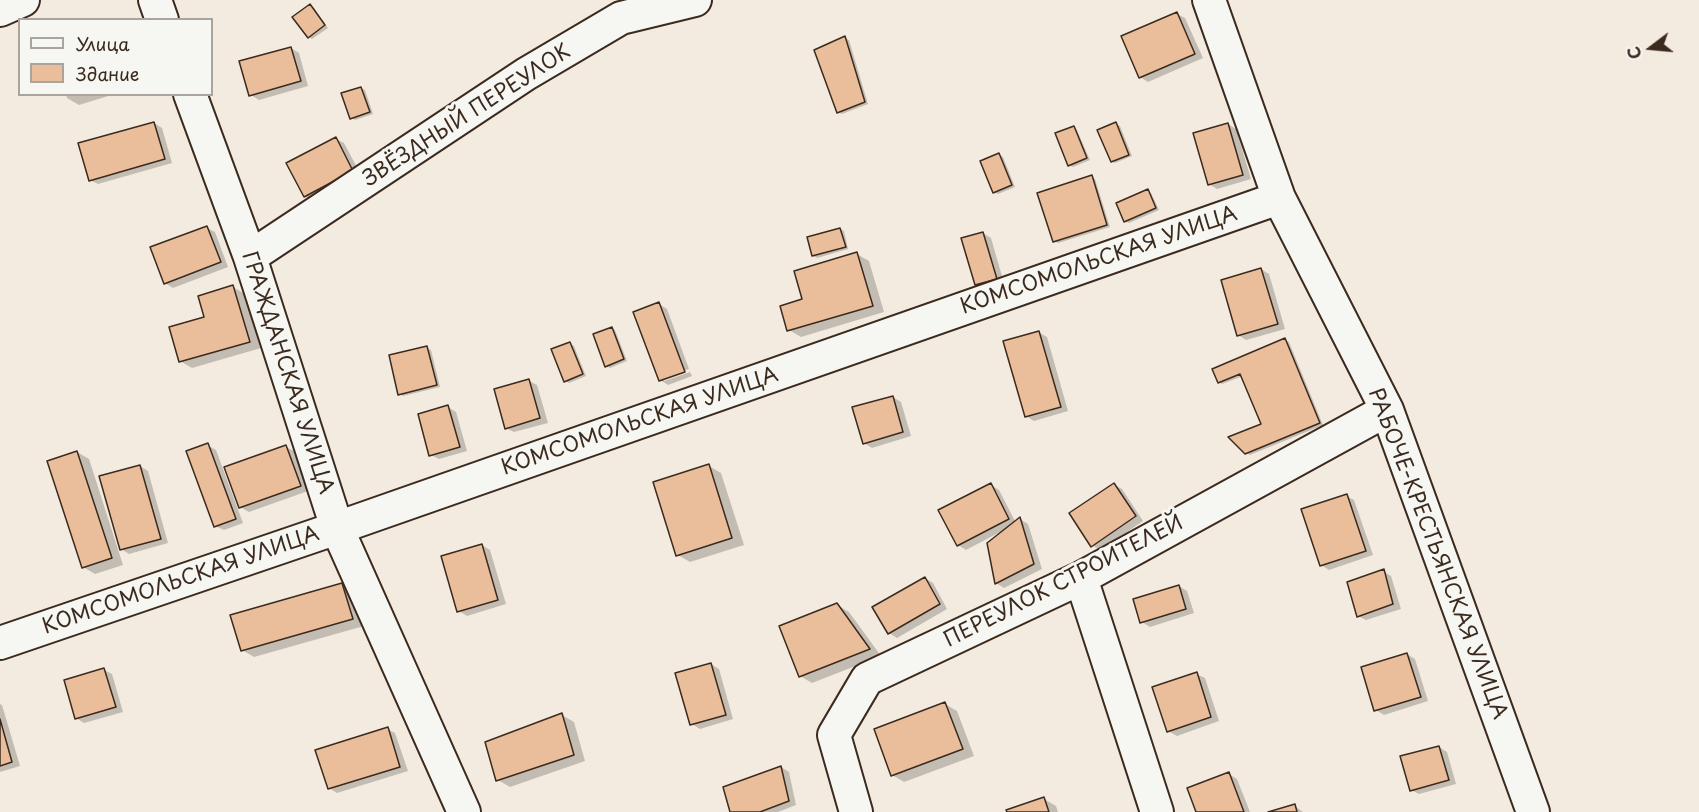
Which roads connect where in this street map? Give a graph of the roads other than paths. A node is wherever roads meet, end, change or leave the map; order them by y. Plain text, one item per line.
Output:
1 (22, 0) edge
2 (155, 0) edge
3 (695, 0) edge
4 (1209, 0) edge
5 (0, 10) edge
6 (161, 18) edge
7 (191, 96) edge
8 (1279, 198) junction
9 (250, 258) junction
10 (1387, 410) junction
11 (337, 528) junction
12 (1081, 578) junction
13 (0, 643) edge
14 (464, 812) edge
15 (856, 812) edge
16 (1156, 812) edge
17 (1533, 812) edge

1 - 5 street
2 - 6 street
3 - 9 street, ЗВЁЗДНЫЙ ПЕРЕУЛОК
4 - 8 street, РАБОЧЕ-КРЕСТЬЯНСКАЯ УЛИЦА
7 - 9 street, ГРАЖДАНСКАЯ УЛИЦА
8 - 10 street, РАБОЧЕ-КРЕСТЬЯНСКАЯ УЛИЦА
8 - 11 street, КОМСОМОЛЬСКАЯ УЛИЦА
9 - 11 street, ГРАЖДАНСКАЯ УЛИЦА
10 - 12 street, ПЕРЕУЛОК СТРОИТЕЛЕЙ
10 - 17 street, РАБОЧЕ-КРЕСТЬЯНСКАЯ УЛИЦА
11 - 13 street, КОМСОМОЛЬСКАЯ УЛИЦА
11 - 14 street, ГРАЖДАНСКАЯ УЛИЦА
12 - 15 street, ПЕРЕУЛОК СТРОИТЕЛЕЙ
12 - 16 street

